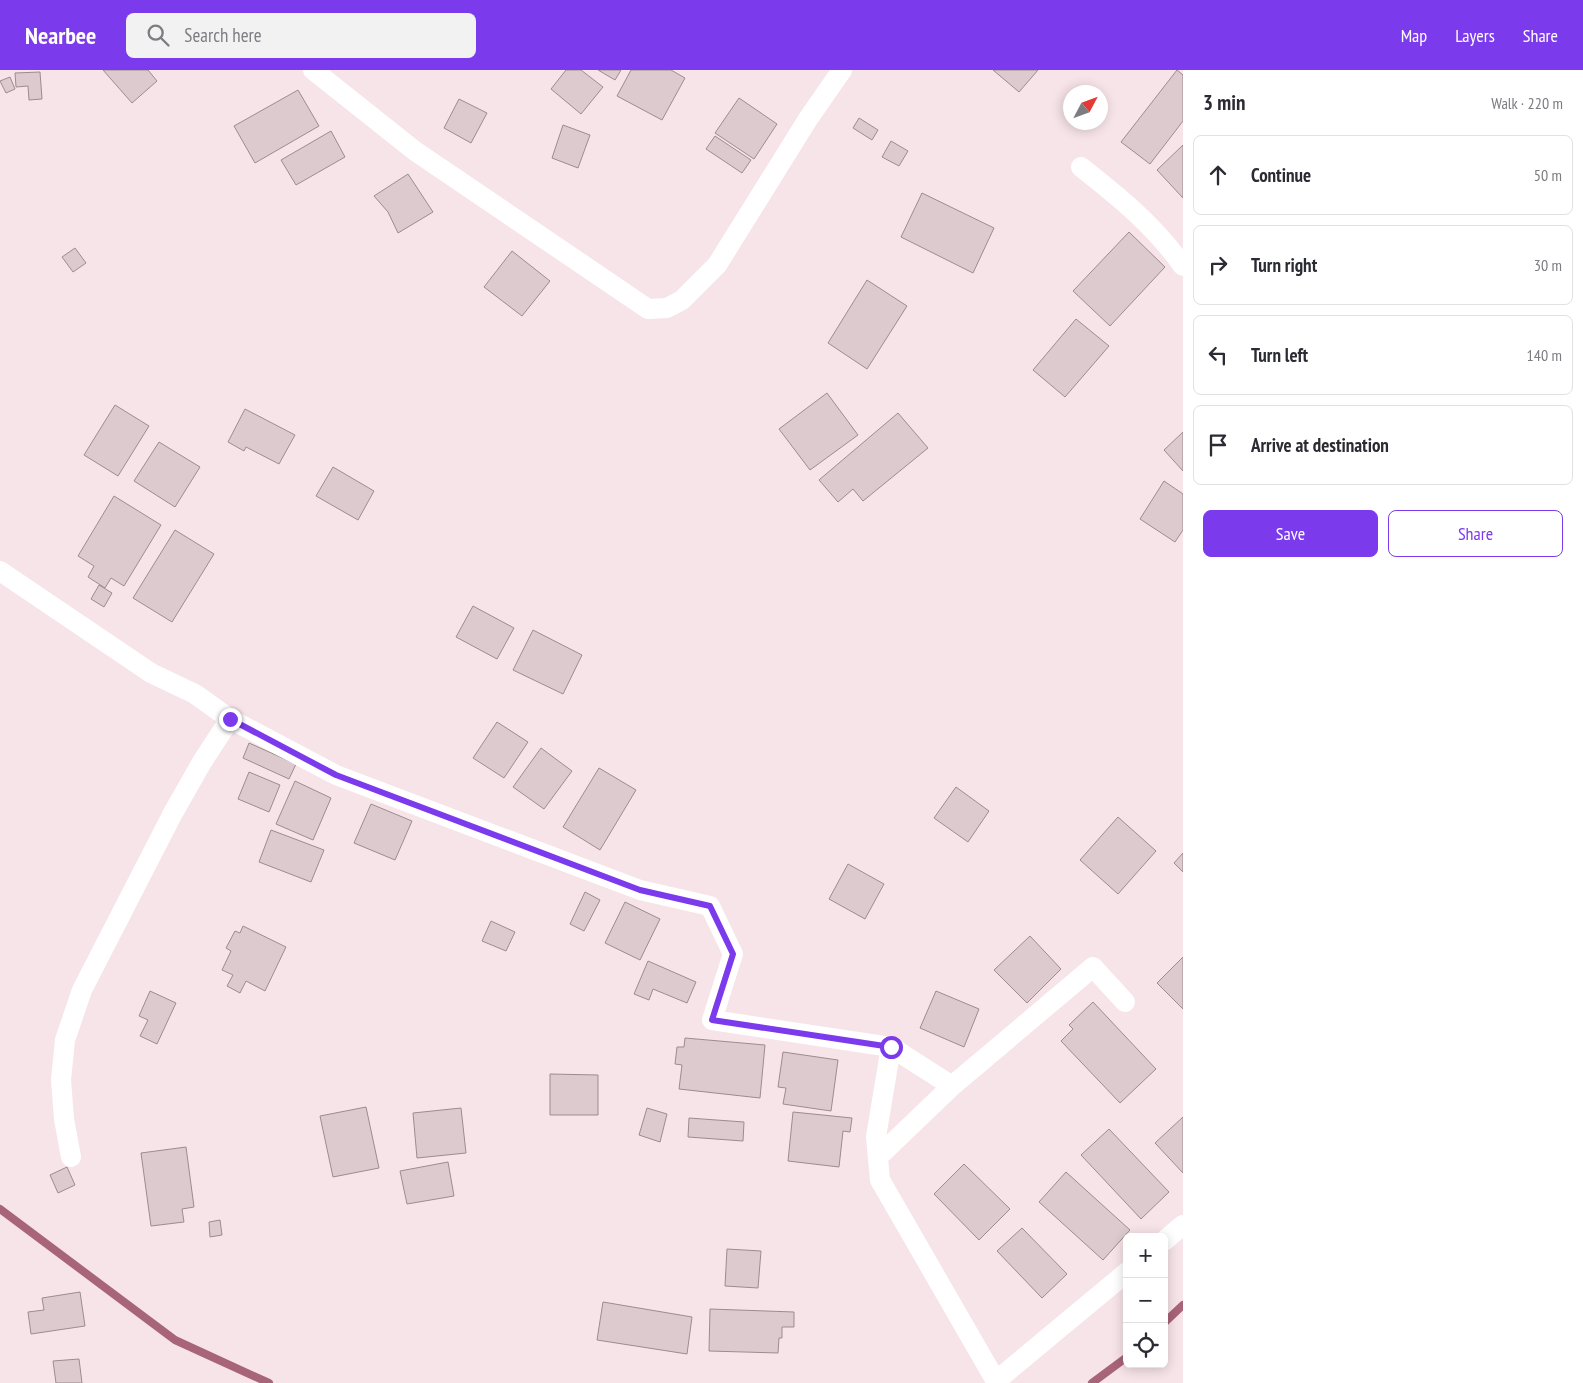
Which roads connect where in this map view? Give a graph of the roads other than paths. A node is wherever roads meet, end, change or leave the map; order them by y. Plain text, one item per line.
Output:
1 (313, 70) edge
2 (842, 70) edge
3 (1081, 167) dead end
4 (1183, 266) edge
5 (0, 570) edge
6 (230, 719) junction
7 (1125, 1002) dead end
8 (891, 1047) junction
9 (952, 1086) junction
10 (71, 1157) dead end
11 (878, 1157) junction
12 (1183, 1225) edge
13 (1168, 1238) edge
14 (1123, 1275) edge
15 (996, 1382) edge

1 - 2 street
3 - 4 street
5 - 6 street
6 - 8 street
6 - 10 street
7 - 9 street
8 - 9 street
8 - 11 street
9 - 11 street
11 - 15 street
12 - 13 street
14 - 15 street

